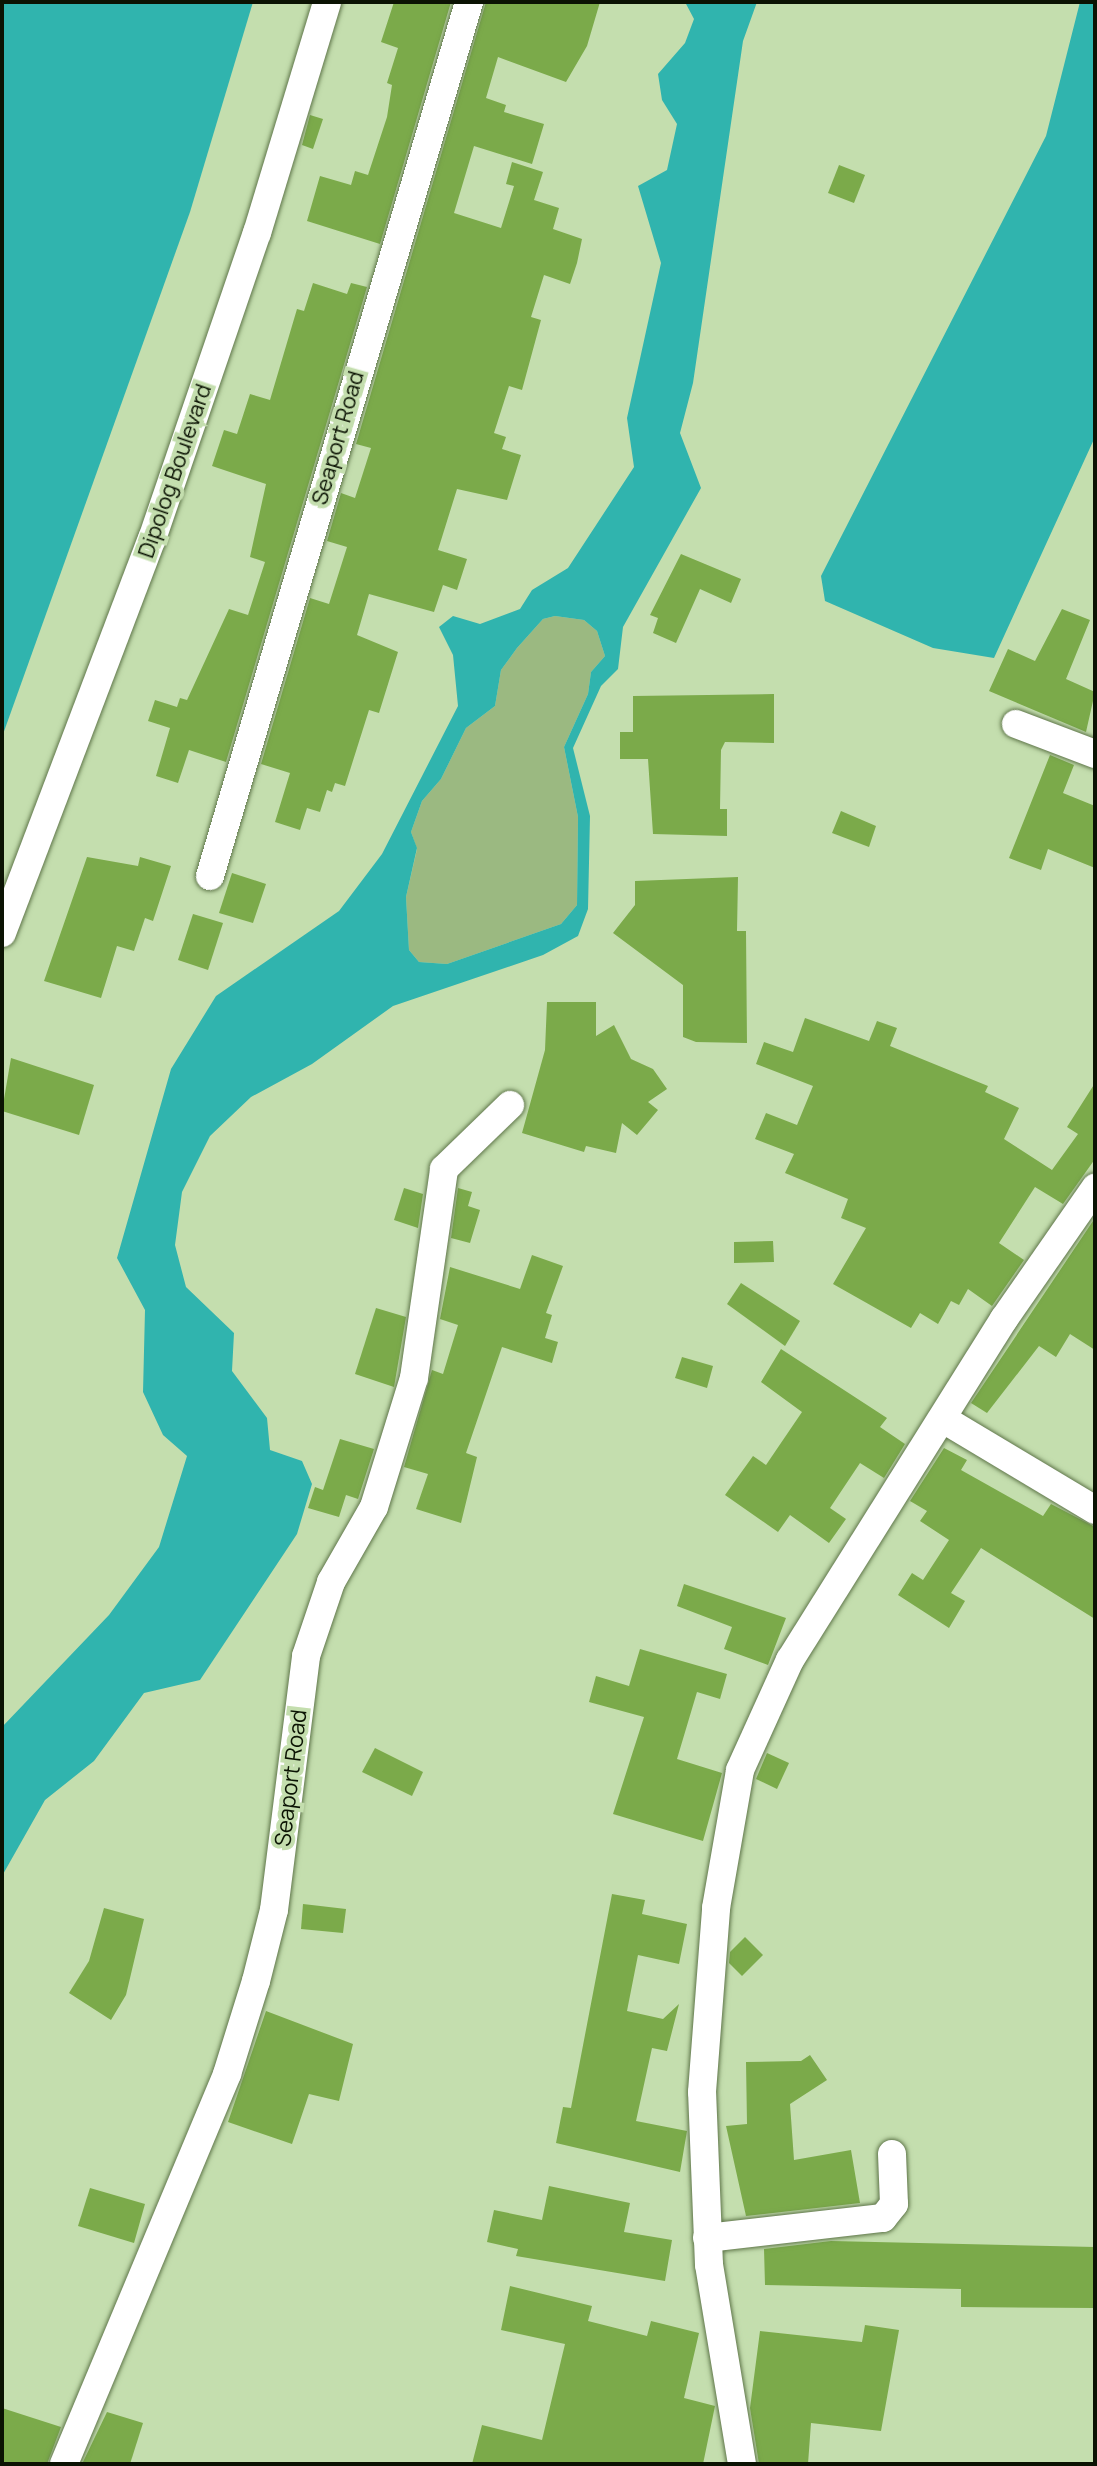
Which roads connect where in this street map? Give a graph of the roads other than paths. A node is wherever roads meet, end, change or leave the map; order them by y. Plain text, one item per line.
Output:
1 (327, 2) edge
2 (469, 2) edge
3 (1016, 724) dead end
4 (1095, 754) edge
5 (210, 876) dead end
6 (2, 933) edge
7 (510, 1105) dead end
8 (1095, 1188) edge
9 (943, 1419) junction
10 (1095, 1510) edge
11 (892, 2154) dead end
12 (707, 2238) junction
13 (64, 2464) edge
14 (742, 2464) edge

1 - 6 street, Dipolog Boulevard
2 - 5 street, Seaport Road
3 - 4 street
7 - 13 street, Seaport Road
8 - 9 street
9 - 10 street
9 - 12 street
11 - 12 street
12 - 14 street

